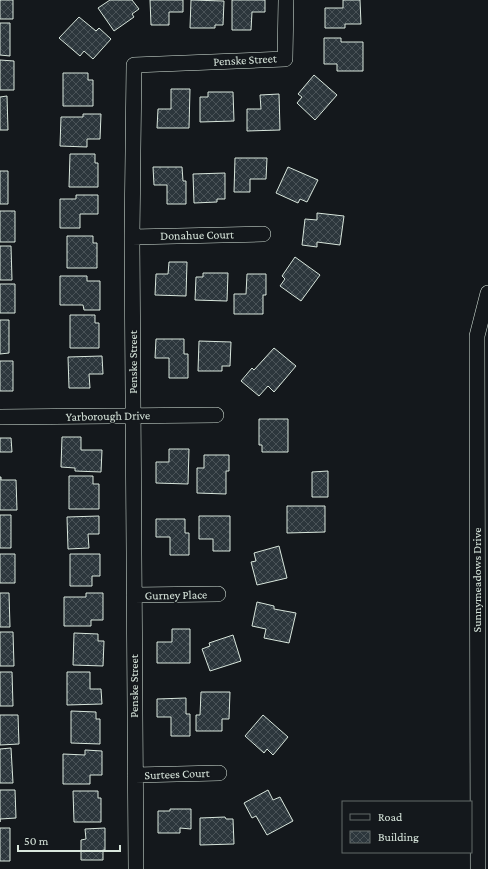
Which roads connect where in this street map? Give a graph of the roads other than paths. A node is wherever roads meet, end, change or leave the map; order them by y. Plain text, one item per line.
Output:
1 (286, 0) edge
2 (263, 234) dead end
3 (132, 237) junction
4 (488, 293) edge
5 (216, 414) dead end
6 (133, 416) junction
7 (0, 417) edge
8 (218, 594) dead end
9 (134, 595) junction
10 (219, 773) dead end
11 (135, 775) junction
12 (136, 869) edge
13 (478, 869) edge

1 - 3 street, Penske Street
2 - 3 street, Donahue Court
3 - 6 street, Penske Street
4 - 13 street, Sunnymeadows Drive
5 - 6 street, Yarborough Drive
6 - 7 street, Yarborough Drive
6 - 9 street, Penske Street
8 - 9 street, Gurney Place
9 - 11 street, Penske Street
10 - 11 street, Surtees Court
11 - 12 street, Penske Street

